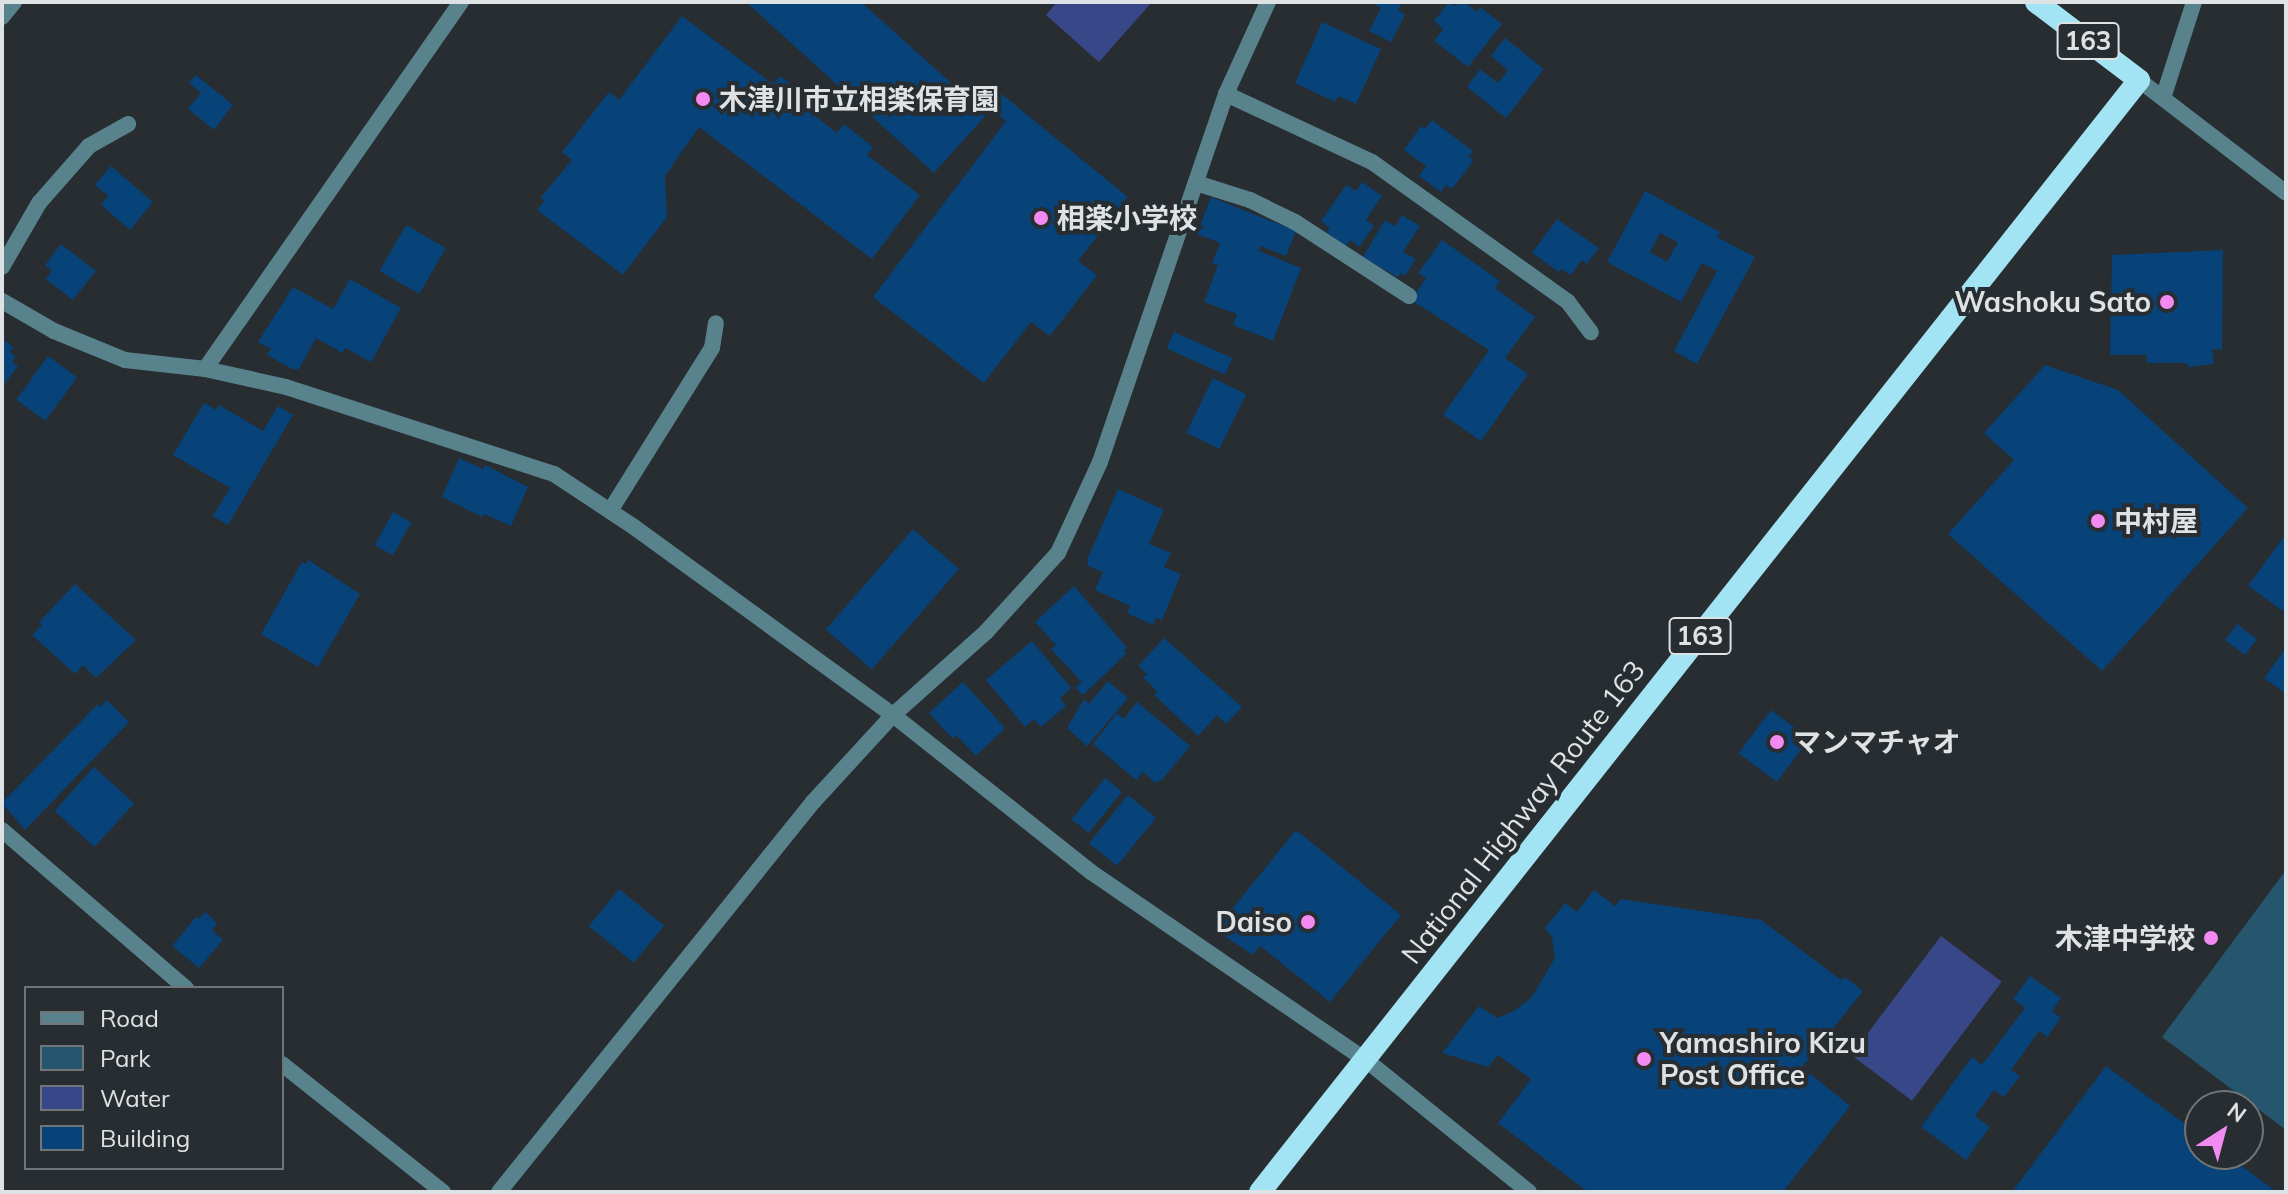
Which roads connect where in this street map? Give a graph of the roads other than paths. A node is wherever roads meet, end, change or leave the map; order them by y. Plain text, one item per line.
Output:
1 (14, 2) edge
2 (461, 2) edge
3 (1268, 2) edge
4 (2036, 2) edge
5 (2194, 2) edge
6 (2, 17) edge
7 (2139, 80) junction
8 (1226, 94) junction
9 (2163, 98) junction
10 (128, 124) dead end
11 (1196, 183) junction
12 (2286, 193) edge
13 (2, 267) edge
14 (1409, 296) dead end
15 (2, 301) edge
16 (716, 323) dead end
17 (1591, 332) dead end
18 (205, 369) junction
19 (610, 511) junction
20 (893, 715) junction
21 (2, 830) edge
22 (184, 986) edge
23 (1366, 1060) junction
24 (284, 1066) edge
25 (443, 1192) edge
26 (499, 1192) edge
27 (1260, 1192) edge
28 (1529, 1192) edge

1 - 6 street
2 - 18 street
3 - 8 street
4 - 7 highway, 163
5 - 9 street
7 - 9 street
7 - 23 highway, National Highway Route 163 / 163
8 - 11 street
8 - 17 street
9 - 12 street
10 - 13 street
11 - 14 street
11 - 20 street
15 - 18 street
16 - 19 street
18 - 19 street
19 - 20 street
20 - 23 street
20 - 26 street
21 - 22 street
23 - 27 highway, National Highway Route 163 / 163
23 - 28 street
24 - 25 street

